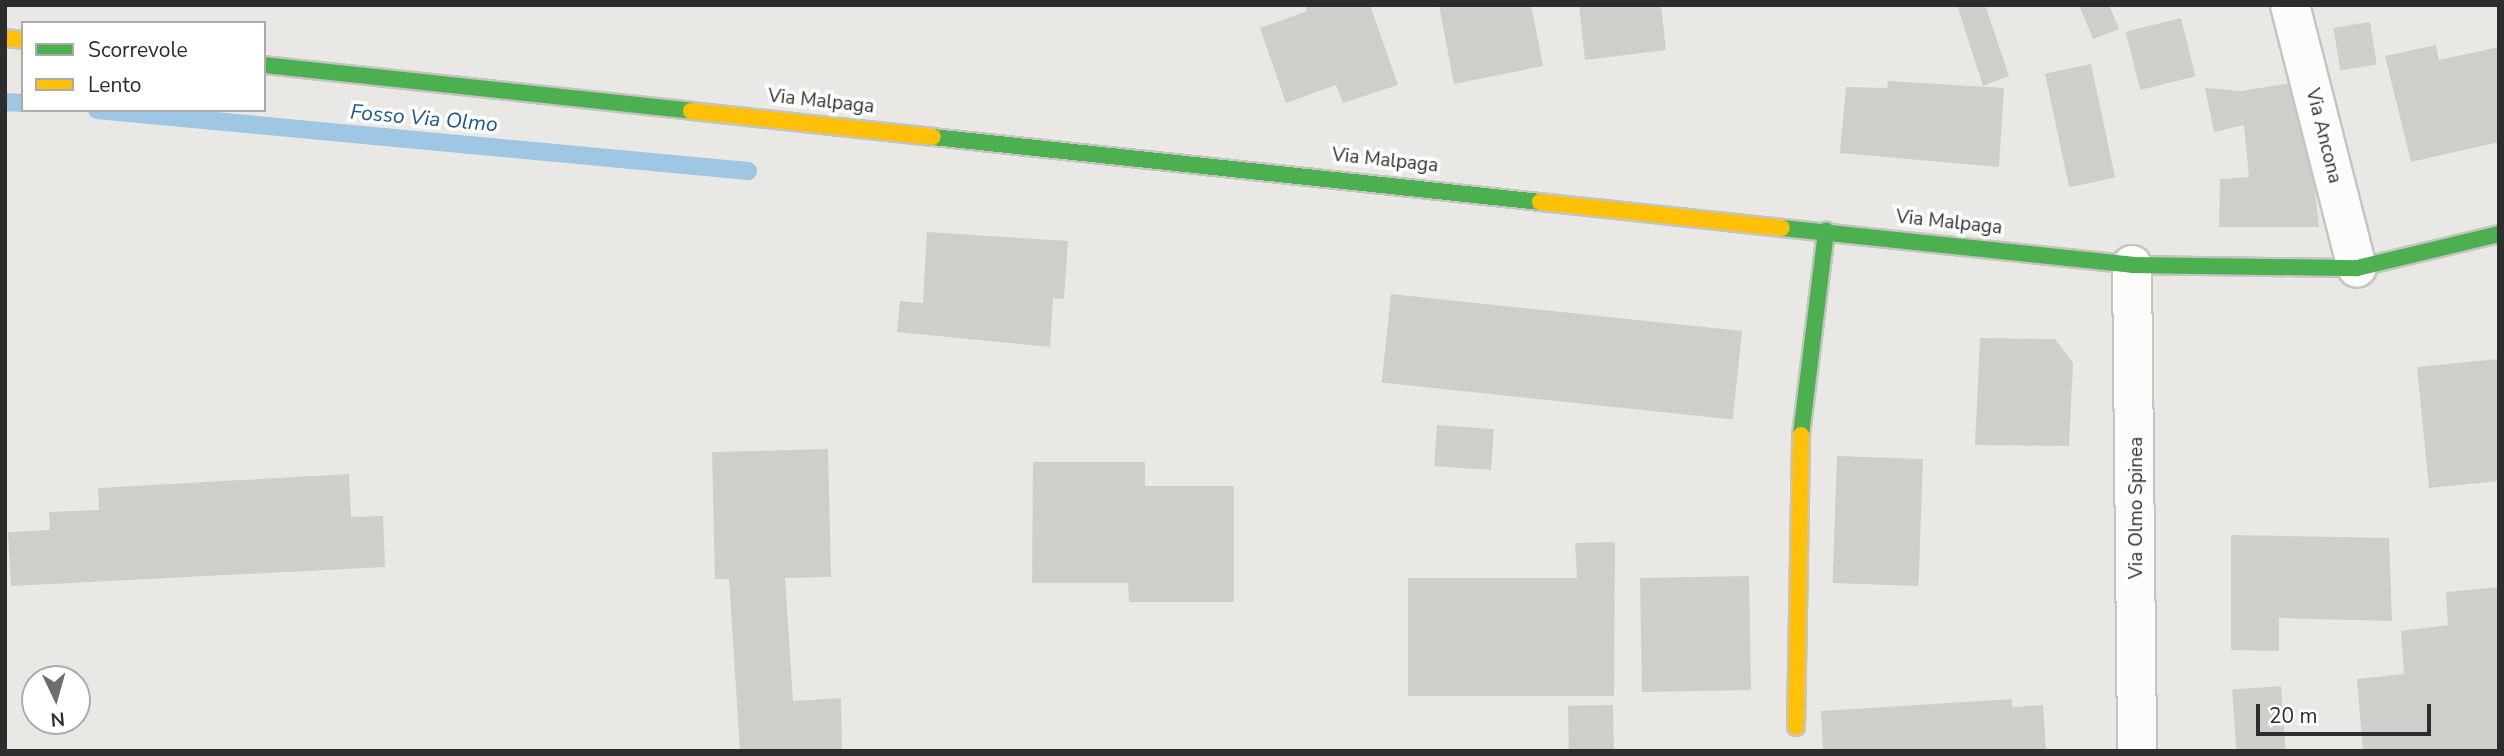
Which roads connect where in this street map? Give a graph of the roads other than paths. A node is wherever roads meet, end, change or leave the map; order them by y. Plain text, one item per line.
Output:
1 (2290, 5) edge
2 (266, 65) edge
3 (1826, 231) junction
4 (2499, 233) edge
5 (2132, 265) junction
6 (2357, 268) junction
7 (1796, 727) dead end
8 (2137, 751) edge

1 - 6 street, Via Ancona
2 - 3 street, Via Malpaga
3 - 5 street, Via Malpaga
3 - 7 street
4 - 6 street, Via Malpaga
5 - 6 street, Via Malpaga
5 - 8 street, Via Olmo Spinea

